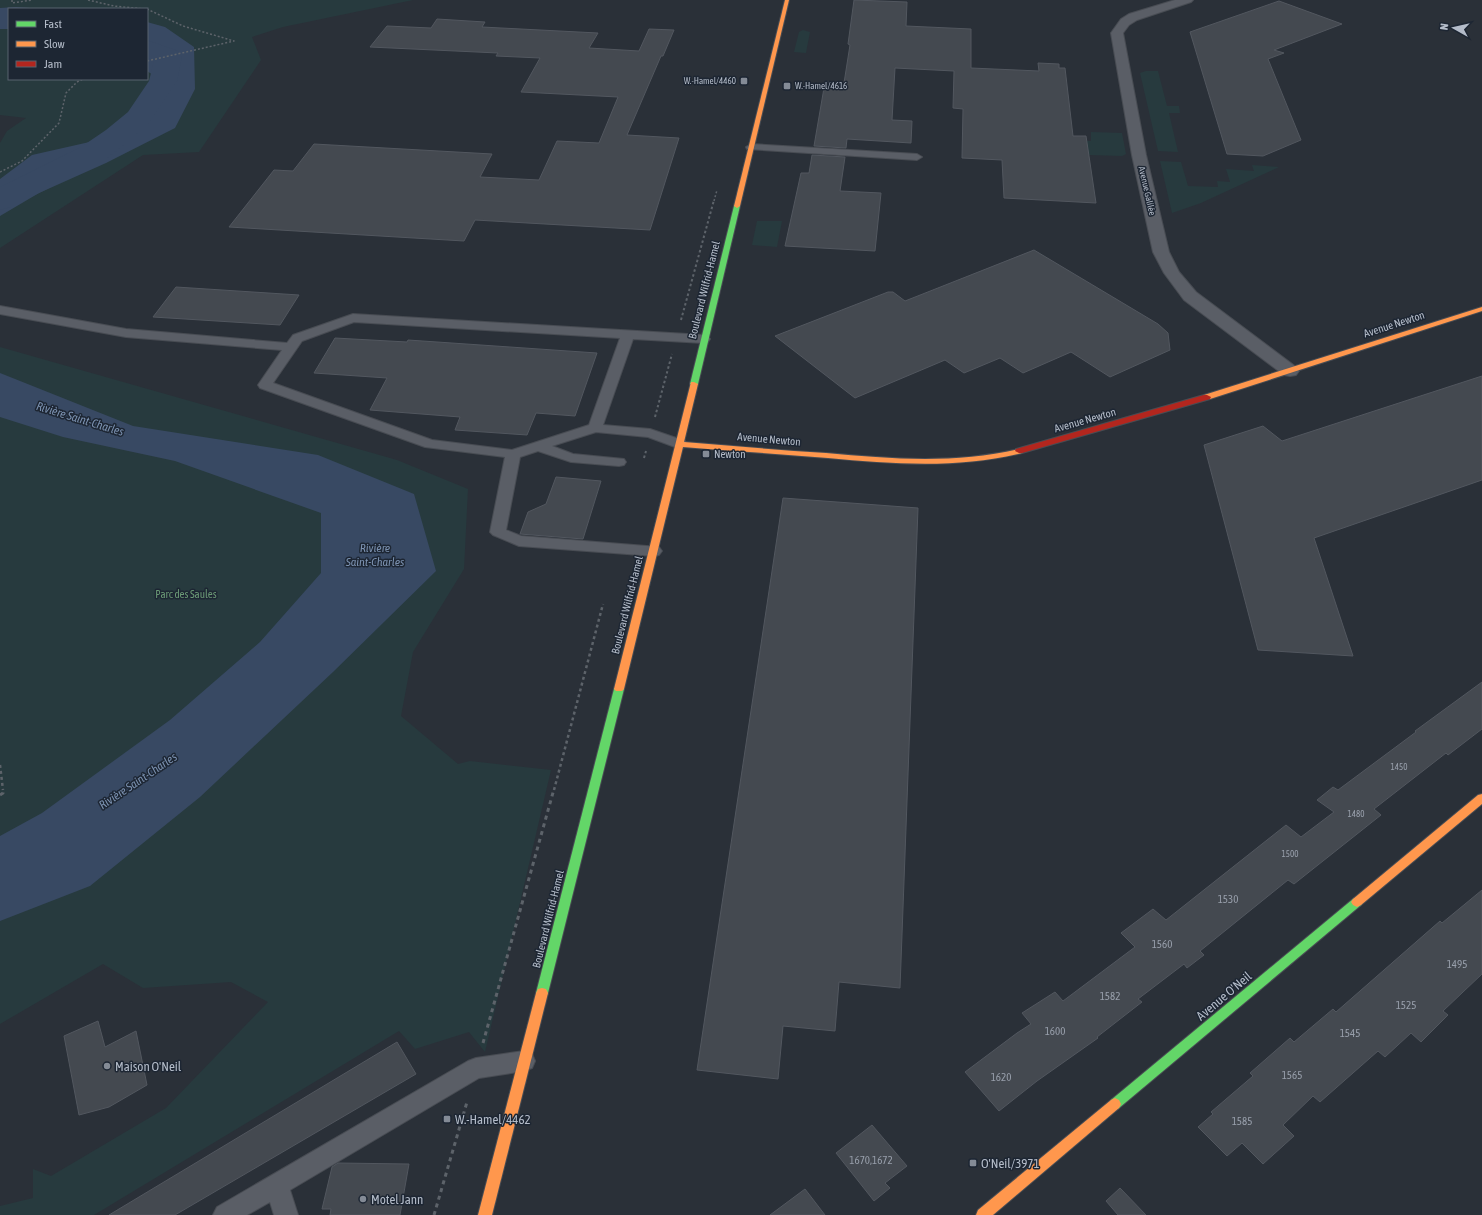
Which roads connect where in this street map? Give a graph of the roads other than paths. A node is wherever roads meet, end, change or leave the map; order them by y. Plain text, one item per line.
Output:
1 (787, 0) edge
2 (1187, 0) edge
3 (751, 147) junction
4 (917, 158) dead end
5 (1482, 309) edge
6 (0, 310) edge
7 (628, 335) junction
8 (704, 339) junction
9 (290, 347) junction
10 (1290, 371) junction
11 (595, 428) junction
12 (680, 444) junction
13 (539, 446) junction
14 (513, 454) junction
15 (619, 462) dead end
16 (654, 551) junction
17 (1482, 798) edge
18 (524, 1061) junction
19 (276, 1184) junction
20 (225, 1215) edge
21 (286, 1215) edge
22 (485, 1215) edge
23 (983, 1215) edge

1 - 3 main road, Boulevard Wilfrid-Hamel
2 - 10 street, Avenue Galilée
3 - 4 lane
3 - 8 main road, Boulevard Wilfrid-Hamel
5 - 10 main road, Avenue Newton
6 - 9 lane
7 - 8 lane
7 - 9 lane
7 - 11 lane
8 - 12 main road, Boulevard Wilfrid-Hamel
9 - 14 lane
10 - 12 main road, Avenue Newton
11 - 12 lane
11 - 13 lane
12 - 16 main road, Boulevard Wilfrid-Hamel
13 - 14 lane
13 - 15 lane
14 - 16 lane
16 - 18 main road, Boulevard Wilfrid-Hamel
17 - 23 main road, Avenue O'Neil
18 - 19 lane
18 - 22 main road, Boulevard Wilfrid-Hamel
19 - 20 lane
19 - 21 lane

